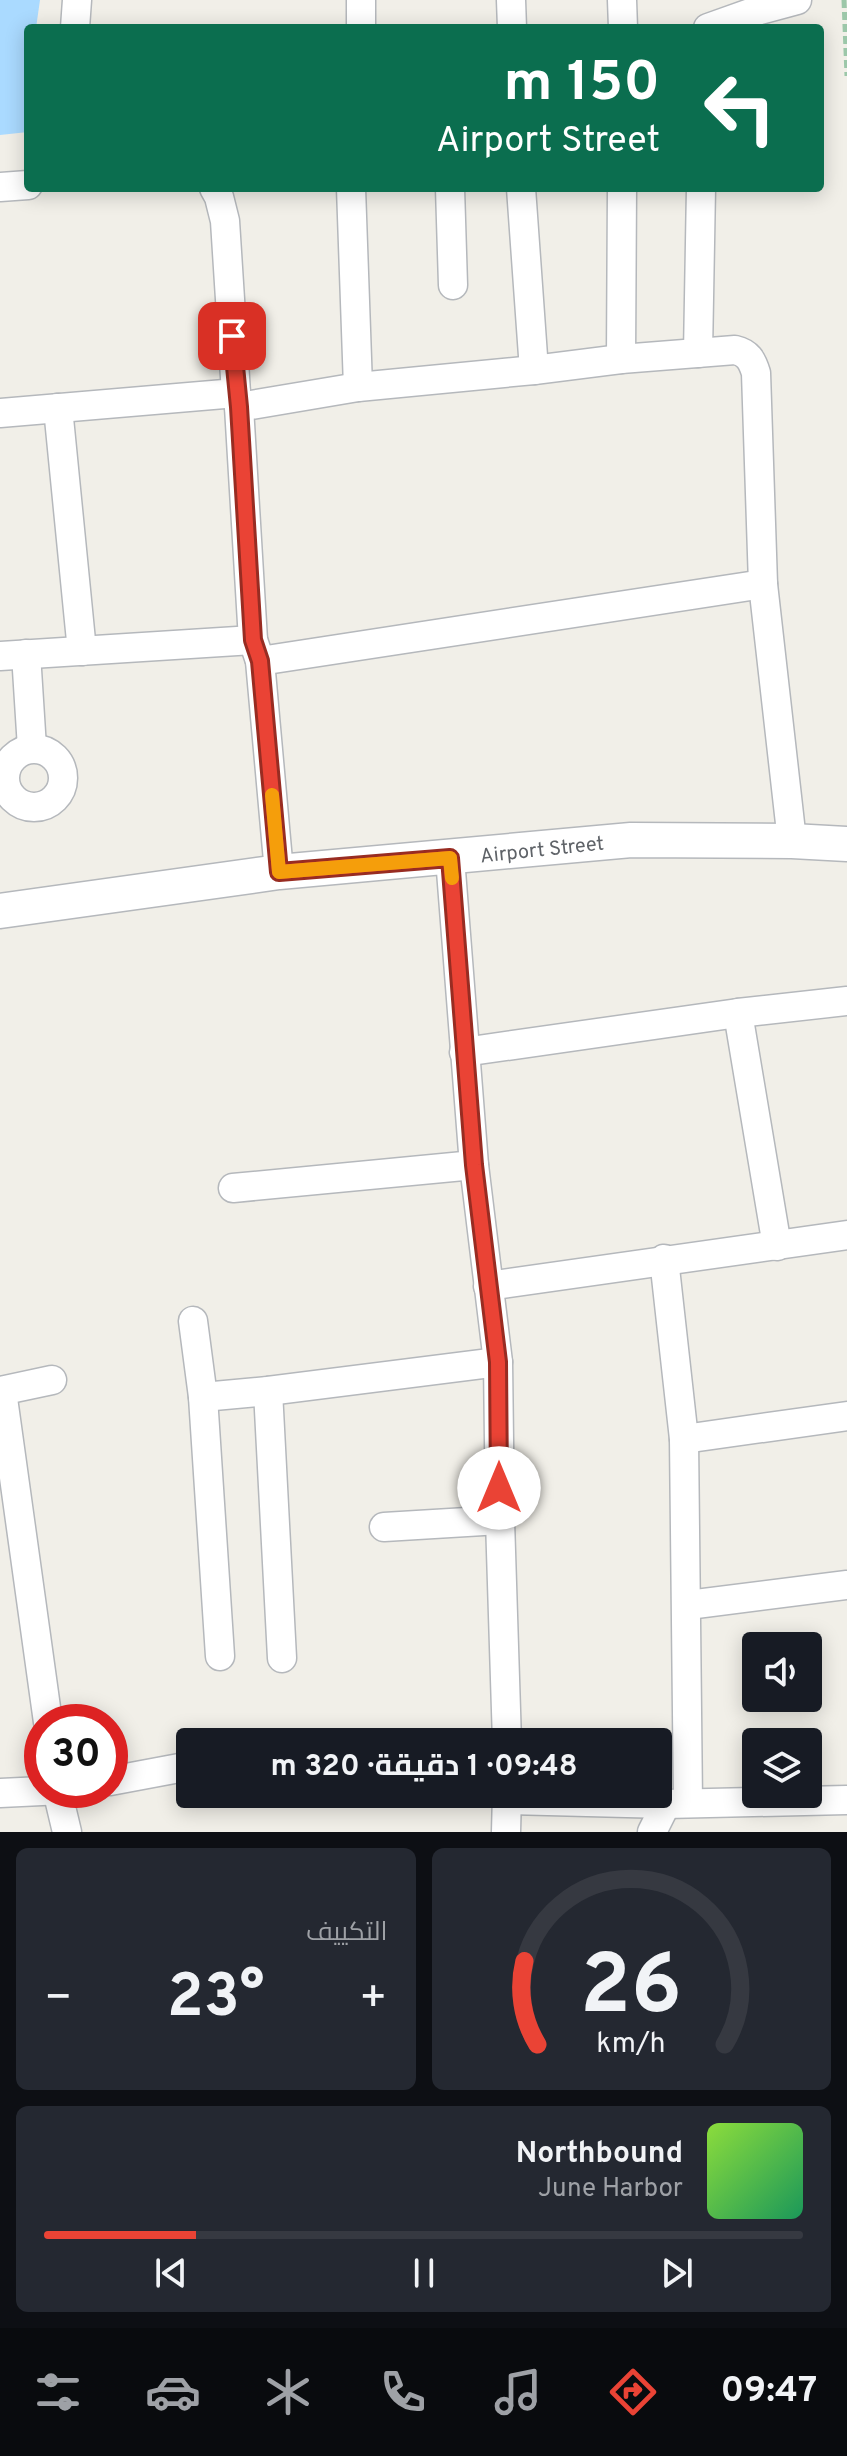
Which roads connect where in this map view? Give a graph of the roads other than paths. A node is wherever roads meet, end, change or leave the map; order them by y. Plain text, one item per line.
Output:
1 (77, 0) edge
2 (361, 0) edge
3 (511, 0) edge
4 (622, 0) edge
5 (797, 0) edge
6 (75, 24) edge
7 (361, 24) edge
8 (512, 24) edge
9 (623, 24) edge
10 (719, 24) edge
11 (24, 185) edge
12 (0, 187) edge
13 (216, 192) edge
14 (351, 192) edge
15 (450, 192) edge
16 (521, 192) edge
17 (622, 192) edge
18 (701, 192) edge
19 (453, 285) dead end
20 (698, 353) junction
21 (621, 359) junction
22 (534, 370) junction
23 (358, 387) junction
24 (238, 400) junction
25 (58, 408) junction
26 (0, 413) edge
27 (763, 584) junction
28 (82, 651) junction
29 (256, 651) junction
30 (13, 655) edge
31 (32, 748) dead end
32 (792, 841) junction
33 (847, 844) edge
34 (450, 858) junction
35 (279, 872) junction
36 (0, 911) edge
37 (847, 1001) edge
38 (738, 1013) junction
39 (464, 1052) junction
40 (474, 1165) junction
41 (233, 1188) dead end
42 (847, 1235) edge
43 (777, 1246) junction
44 (664, 1259) junction
45 (488, 1286) junction
46 (193, 1321) dead end
47 (498, 1362) junction
48 (52, 1380) dead end
49 (1, 1391) edge
50 (268, 1391) junction
51 (203, 1397) junction
52 (847, 1416) edge
53 (684, 1439) junction
54 (500, 1520) junction
55 (384, 1527) dead end
56 (847, 1585) edge
57 (688, 1605) junction
58 (220, 1656) dead end
59 (282, 1658) dead end
60 (45, 1704) edge
61 (507, 1728) edge
62 (176, 1769) edge
63 (128, 1778) edge
64 (24, 1792) edge
65 (0, 1793) edge
66 (847, 1800) edge
67 (672, 1803) edge
68 (677, 1803) junction
69 (62, 1808) edge
70 (507, 1808) edge
71 (67, 1832) edge
72 (506, 1832) edge
73 (652, 1832) edge

1 - 6 street
2 - 7 street
3 - 8 street
4 - 9 street
5 - 10 street
11 - 12 street
13 - 24 street
14 - 23 street
15 - 19 street
16 - 22 street
17 - 21 street
18 - 20 street
20 - 21 street
20 - 27 street
21 - 22 street
22 - 23 street
23 - 24 street
24 - 25 street
24 - 29 street
25 - 26 street
25 - 28 street
27 - 29 street
27 - 32 street
28 - 29 street
28 - 30 street
29 - 35 street
30 - 31 street
32 - 33 street, Airport Street
32 - 34 street, Airport Street
34 - 35 street, Airport Street
34 - 39 street
35 - 36 street, Airport Street
37 - 38 street
38 - 39 street
38 - 43 street
39 - 40 street
40 - 41 street
40 - 45 street
42 - 43 street
43 - 44 street
44 - 45 street
44 - 53 street
45 - 47 street
46 - 51 street
47 - 50 street
47 - 54 street
48 - 49 street
49 - 60 street
50 - 51 street
50 - 59 street
51 - 58 street
52 - 53 street
53 - 57 street
54 - 55 street
54 - 61 street
56 - 57 street
57 - 68 street
62 - 63 street
64 - 65 street
66 - 68 street
67 - 68 street
68 - 73 street
69 - 71 street
70 - 72 street

